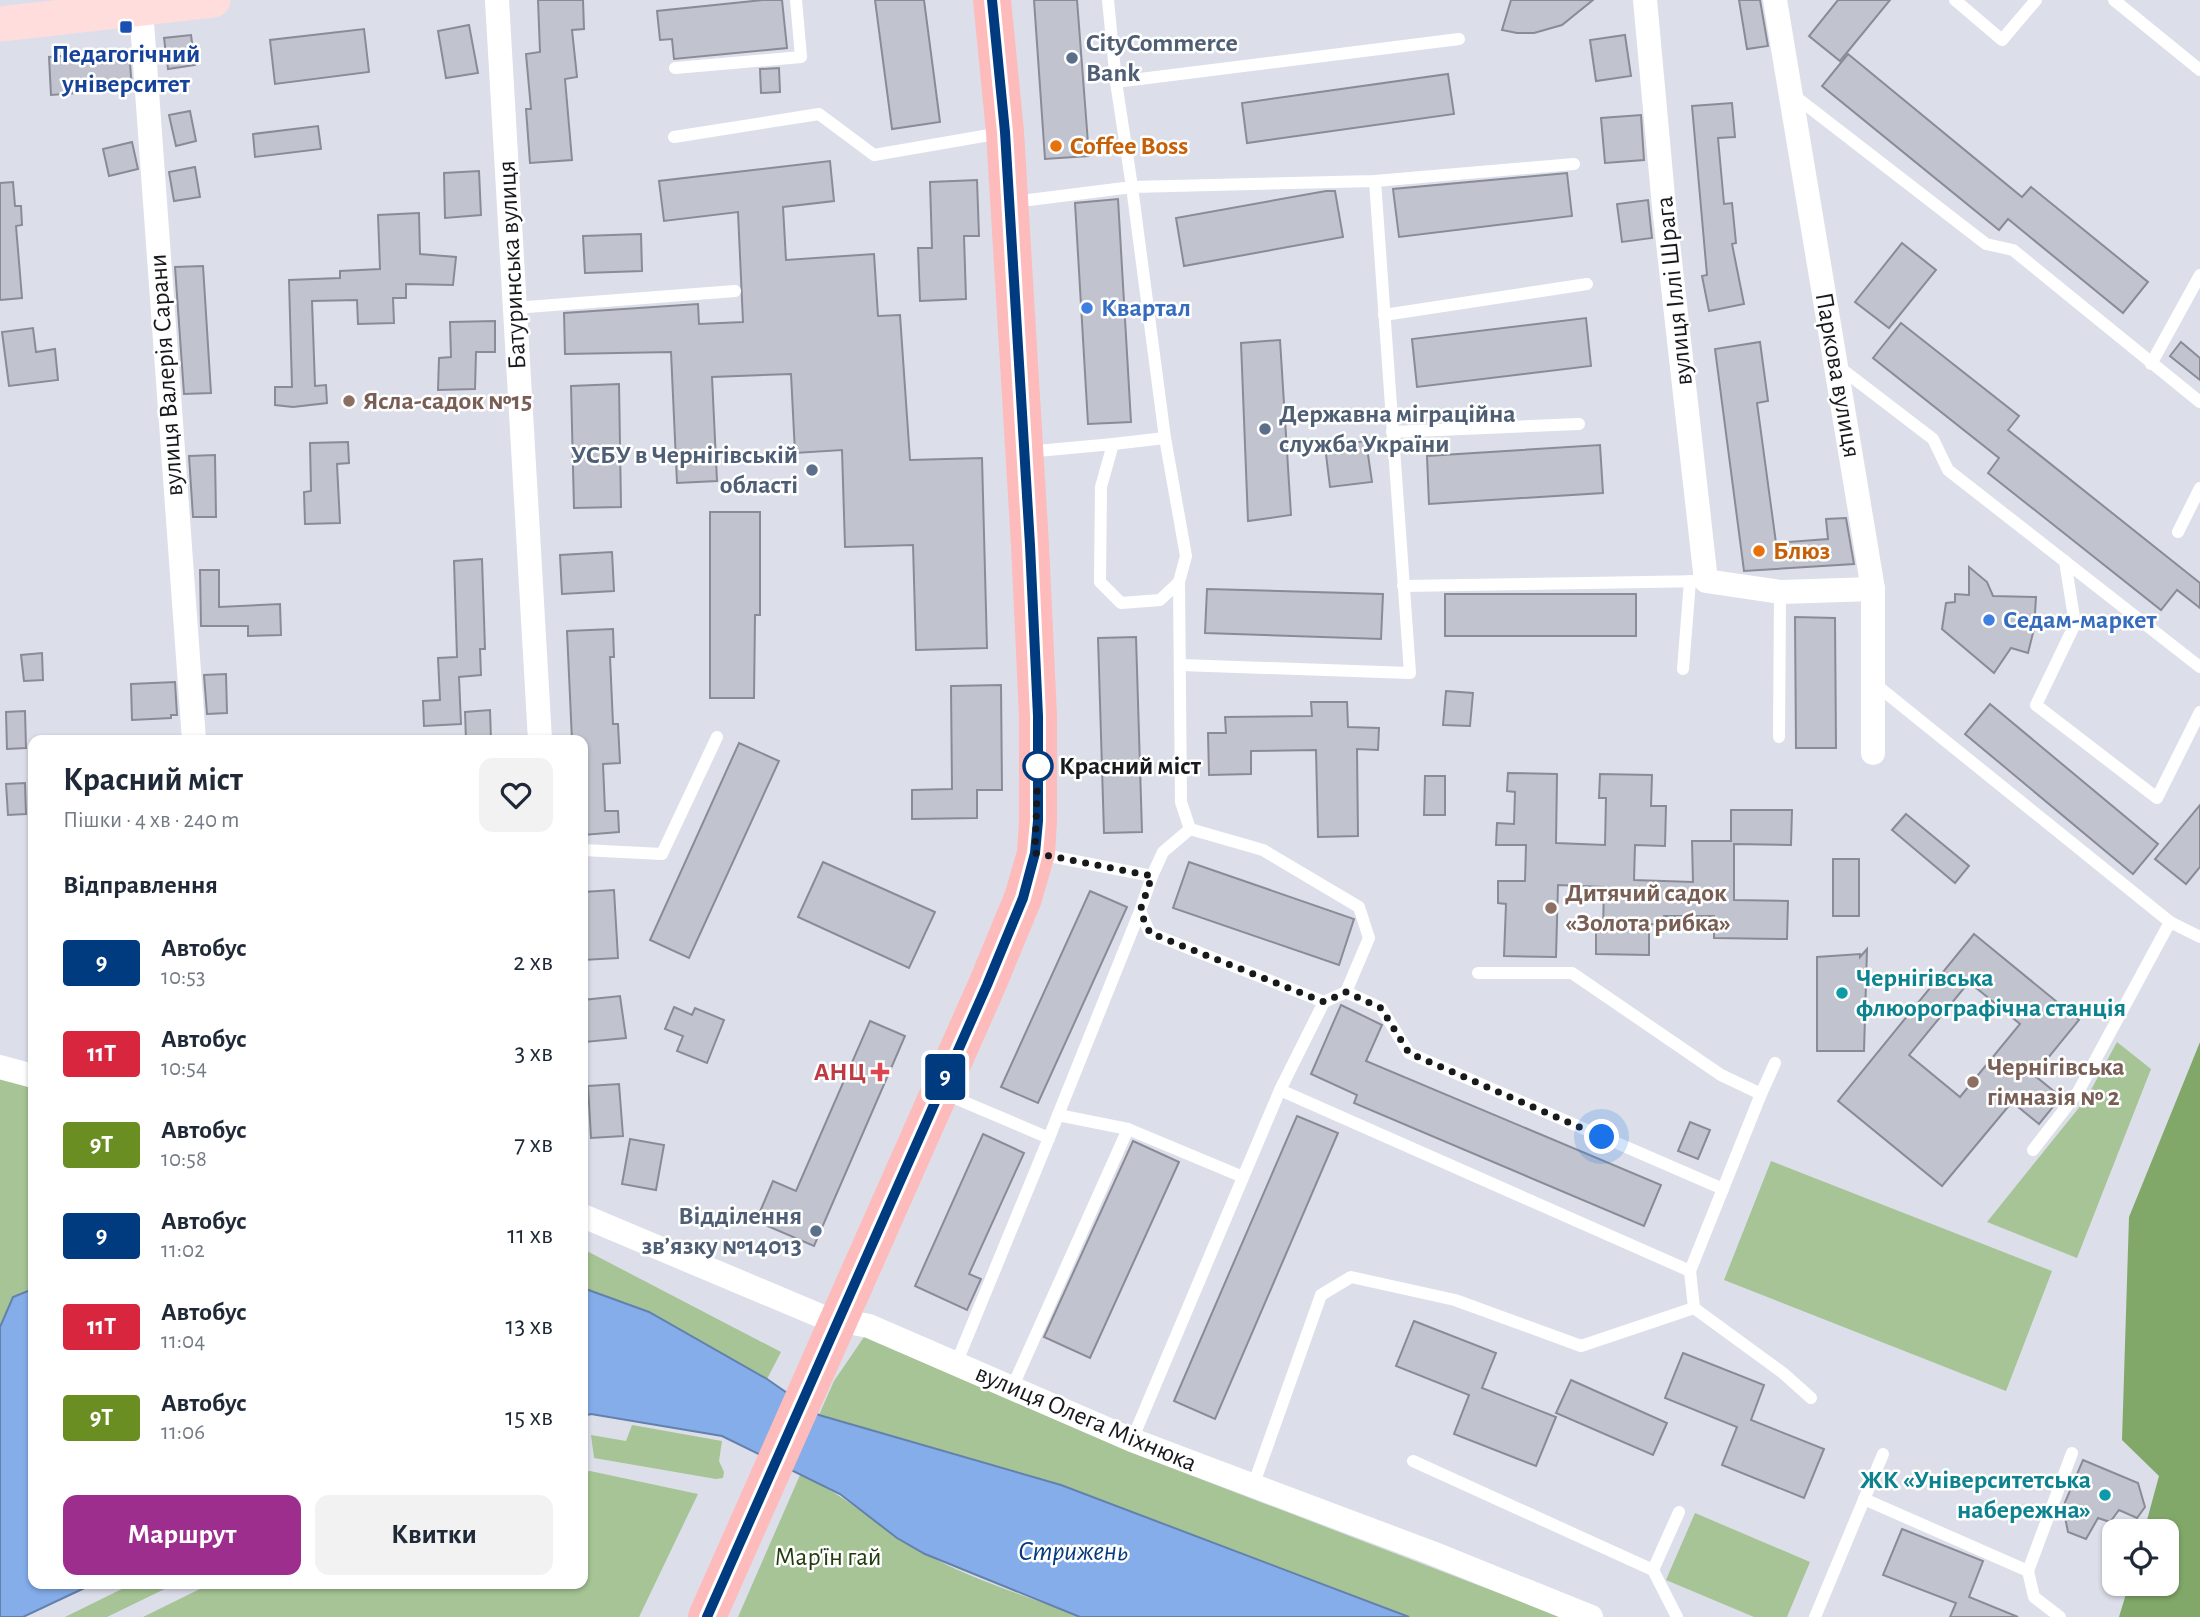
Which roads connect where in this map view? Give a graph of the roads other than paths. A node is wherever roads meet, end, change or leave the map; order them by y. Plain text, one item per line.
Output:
1 (213, 0) edge
2 (497, 0) edge
3 (796, 0) edge
4 (992, 0) edge
5 (1108, 0) edge
6 (1645, 0) edge
7 (1955, 0) edge
8 (2036, 0) edge
9 (2114, 0) edge
10 (1777, 2) edge
11 (141, 9) junction
12 (0, 24) edge
13 (1459, 39) dead end
14 (676, 68) dead end
15 (2200, 69) edge
16 (1116, 82) junction
17 (1788, 92) junction
18 (1005, 132) junction
19 (674, 137) dead end
20 (1574, 164) dead end
21 (1375, 181) junction
22 (1132, 187) junction
23 (1009, 202) junction
24 (2200, 275) edge
25 (1587, 285) dead end
26 (736, 291) dead end
27 (514, 308) junction
28 (1384, 315) junction
29 (2151, 363) junction
30 (1838, 366) junction
31 (2200, 402) edge
32 (1579, 424) dead end
33 (1392, 432) junction
34 (1164, 438) junction
35 (1113, 444) junction
36 (1024, 452) junction
37 (2200, 488) edge
38 (2178, 533) dead end
39 (2065, 561) junction
40 (1698, 581) junction
41 (1179, 582) junction
42 (1403, 586) junction
43 (1873, 589) junction
44 (1780, 592) junction
45 (1181, 665) junction
46 (2200, 667) edge
47 (1683, 669) dead end
48 (1875, 684) junction
49 (2200, 712) edge
50 (194, 735) edge
51 (540, 735) edge
52 (717, 737) dead end
53 (1779, 737) dead end
54 (1873, 752) dead end
55 (1190, 829) junction
56 (588, 850) edge
57 (1035, 853) junction
58 (1152, 876) junction
59 (1140, 911) junction
60 (2170, 922) junction
61 (2200, 937) edge
62 (1478, 972) dead end
63 (1346, 992) junction
64 (1324, 1002) junction
65 (1774, 1063) dead end
66 (0, 1066) edge
67 (28, 1074) edge
68 (1280, 1090) junction
69 (939, 1092) junction
70 (1761, 1094) junction
71 (1058, 1115) junction
72 (1128, 1129) junction
73 (1049, 1138) junction
74 (2033, 1150) dead end
75 (1243, 1177) junction
76 (1723, 1189) junction
77 (588, 1218) edge
78 (1690, 1271) junction
79 (1694, 1308) junction
80 (840, 1320) junction
81 (956, 1364) junction
82 (1012, 1388) junction
83 (1811, 1398) dead end
84 (1132, 1440) junction
85 (2072, 1453) dead end
86 (1883, 1454) dead end
87 (1413, 1461) dead end
88 (1253, 1486) junction
89 (1864, 1499) junction
90 (1679, 1512) dead end
91 (1653, 1570) junction
92 (2028, 1571) junction
93 (707, 1617) edge
94 (1591, 1617) edge
95 (1677, 1617) edge
96 (1815, 1617) edge
97 (2060, 1617) edge

1 - 11 main road
2 - 27 street, Батуринська вулиця
3 - 14 lane
4 - 18 main road
5 - 16 lane
6 - 40 street, вулиця Іллі Шрага
7 - 8 lane
9 - 15 lane
10 - 17 street, Паркова вулиця
11 - 12 main road
11 - 50 street, вулиця Валерія Сарани
13 - 16 lane
16 - 22 lane
17 - 29 lane
17 - 30 street, Паркова вулиця
18 - 19 lane
18 - 23 main road
20 - 21 lane
21 - 22 lane
21 - 28 lane
22 - 23 lane
22 - 34 lane
23 - 36 main road
24 - 29 lane
25 - 28 lane
26 - 27 lane
27 - 51 street, Батуринська вулиця
28 - 33 lane
29 - 31 lane
30 - 39 lane
30 - 43 street, Паркова вулиця
32 - 33 lane
33 - 42 lane
34 - 35 lane
34 - 41 lane
35 - 36 lane
35 - 41 lane
36 - 57 main road
37 - 38 lane
39 - 46 lane
39 - 49 lane
40 - 42 lane
40 - 44 street
40 - 47 lane
41 - 45 lane
42 - 45 lane
43 - 44 street
43 - 48 street, Паркова вулиця
44 - 53 lane
45 - 55 lane
48 - 54 street, Паркова вулиця
48 - 60 lane
52 - 56 lane
55 - 58 lane
55 - 63 lane
57 - 58 lane
57 - 69 main road
58 - 59 lane
59 - 64 lane
59 - 71 lane
60 - 61 lane
60 - 74 lane
62 - 70 lane
63 - 64 lane
63 - 76 lane
64 - 68 lane
65 - 70 lane
66 - 67 street
68 - 75 lane
68 - 78 lane
69 - 73 lane
69 - 80 main road
70 - 76 lane
71 - 72 lane
71 - 73 lane
72 - 75 lane
72 - 82 lane
73 - 81 lane
75 - 84 lane
76 - 78 lane
77 - 80 street, вулиця Олега Міхнюка
78 - 79 lane
79 - 83 lane
79 - 88 lane
80 - 81 street, вулиця Олега Міхнюка
80 - 93 main road
81 - 82 street, вулиця Олега Міхнюка
82 - 84 street, вулиця Олега Міхнюка
84 - 88 street, вулиця Олега Міхнюка
85 - 92 lane
86 - 89 lane
87 - 91 lane
88 - 94 street, вулиця Олега Міхнюка
89 - 92 lane
89 - 96 lane
90 - 91 lane
91 - 95 lane
92 - 97 lane

